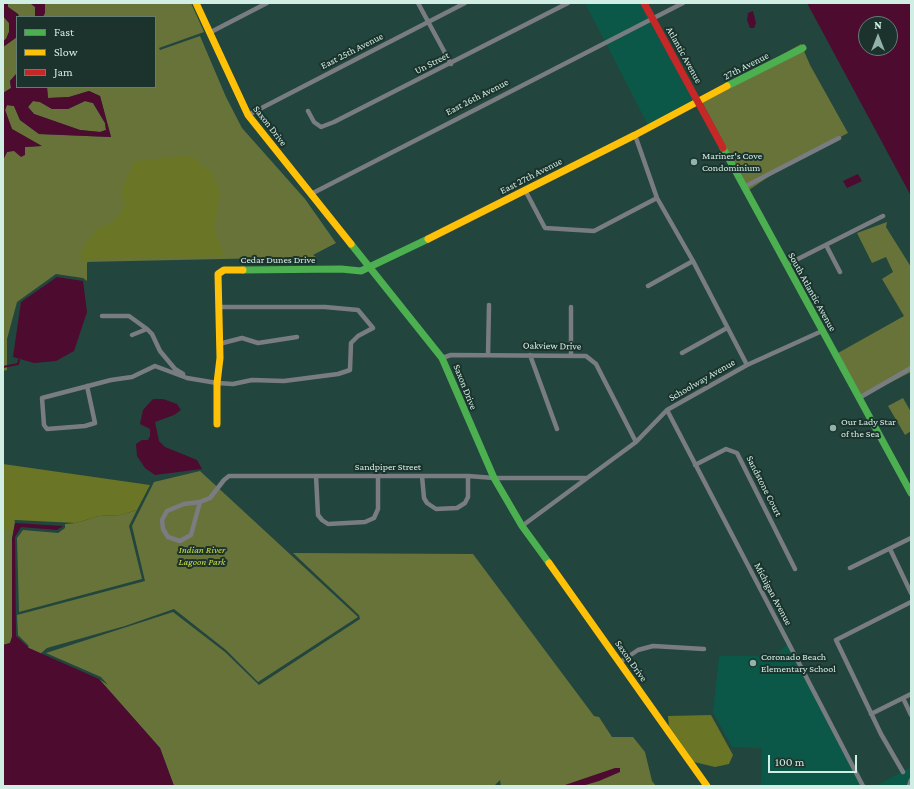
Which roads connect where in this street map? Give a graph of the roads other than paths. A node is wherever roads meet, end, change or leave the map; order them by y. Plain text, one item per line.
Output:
1 (196, 3) edge
2 (267, 3) edge
3 (418, 3) edge
4 (465, 3) edge
5 (568, 3) edge
6 (644, 3) edge
7 (683, 3) edge
8 (653, 19) junction
9 (428, 22) junction
10 (209, 33) junction
11 (803, 48) dead end
12 (451, 64) junction
13 (698, 101) junction
14 (308, 111) dead end
15 (248, 115) junction
16 (635, 135) junction
17 (839, 138) dead end
18 (744, 187) junction
19 (525, 190) junction
20 (311, 194) junction
21 (657, 198) junction
22 (883, 216) dead end
23 (826, 245) junction
24 (693, 261) junction
25 (786, 265) junction
26 (371, 268) junction
27 (840, 272) dead end
28 (648, 286) dead end
29 (489, 305) dead end
30 (218, 307) junction
31 (571, 307) dead end
32 (102, 316) dead end
33 (727, 328) junction
34 (148, 329) junction
35 (822, 331) junction
36 (132, 335) dead end
37 (298, 337) dead end
38 (219, 344) junction
39 (682, 353) dead end
40 (488, 355) junction
41 (530, 355) junction
42 (571, 355) junction
43 (442, 358) junction
44 (746, 365) junction
45 (911, 368) edge
46 (187, 378) junction
47 (217, 383) junction
48 (87, 386) junction
49 (859, 398) junction
50 (667, 410) junction
51 (217, 424) dead end
52 (557, 429) dead end
53 (636, 442) junction
54 (695, 465) junction
55 (316, 476) junction
56 (378, 476) junction
57 (422, 476) junction
58 (468, 476) junction
59 (494, 478) junction
60 (587, 478) junction
61 (911, 493) edge
62 (200, 502) junction
63 (522, 526) junction
64 (911, 538) edge
65 (890, 549) junction
66 (850, 568) dead end
67 (795, 569) dead end
68 (911, 593) edge
69 (911, 602) edge
70 (704, 649) dead end
71 (620, 662) junction
72 (911, 694) edge
73 (903, 698) junction
74 (871, 714) junction
75 (911, 715) edge
76 (903, 772) dead end
77 (911, 780) edge
78 (707, 786) edge
79 (863, 786) edge
80 (909, 786) edge

1 - 10 street, Saxon Drive
2 - 10 street
3 - 9 street
4 - 9 street, East 25th Avenue
5 - 12 street, Un Street
6 - 8 street
7 - 8 street, East 26th Avenue
8 - 13 street, Atlantic Avenue
8 - 20 street, East 26th Avenue
9 - 12 street
9 - 15 street, East 25th Avenue
10 - 15 street, Saxon Drive
11 - 13 street, 27th Avenue
12 - 14 street, Un Street
13 - 16 street, East 27th Avenue
13 - 18 street, South Atlantic Avenue
15 - 20 street, Saxon Drive
16 - 19 street, East 27th Avenue
16 - 21 street, Schoolway Avenue
17 - 18 street
18 - 25 street, South Atlantic Avenue
19 - 21 street
19 - 26 street, East 27th Avenue
20 - 26 street, Saxon Drive
21 - 24 street, Schoolway Avenue
22 - 23 street
23 - 25 street
23 - 27 street
24 - 28 street
24 - 33 street, Schoolway Avenue
25 - 35 street, South Atlantic Avenue
26 - 30 street, Cedar Dunes Drive
26 - 43 street, Saxon Drive
29 - 40 street
30 - 38 street, Cedar Dunes Drive
30 - 47 street
31 - 42 street
32 - 34 street
33 - 39 street
33 - 44 street, Schoolway Avenue
34 - 36 street
34 - 46 street
35 - 44 street
35 - 49 street, South Atlantic Avenue
37 - 38 street
38 - 47 street, Cedar Dunes Drive
40 - 41 street, Oakview Drive
40 - 43 street, Oakview Drive
41 - 42 street, Oakview Drive
41 - 52 street
42 - 53 street, Oakview Drive
43 - 59 street, Saxon Drive
44 - 50 street, Schoolway Avenue
45 - 49 street
46 - 47 street
46 - 48 street
47 - 51 street, Cedar Dunes Drive
48 - 48 street
49 - 61 street, South Atlantic Avenue
50 - 53 street, Schoolway Avenue
50 - 54 street, Michigan Avenue
53 - 60 street, Schoolway Avenue
54 - 67 street, Sandstone Court
54 - 79 street, Michigan Avenue
55 - 56 street, Sandpiper Street
55 - 56 street
55 - 62 street, Sandpiper Street
56 - 57 street, Sandpiper Street
57 - 58 street, Sandpiper Street
57 - 58 street
58 - 59 street, Sandpiper Street
59 - 60 street, Sandpiper Street
59 - 63 street, Saxon Drive
60 - 63 street, Schoolway Avenue
62 - 62 street, Sandpiper Street
63 - 71 street, Saxon Drive
64 - 65 street
65 - 66 street
65 - 68 street
69 - 74 street
70 - 71 street
71 - 78 street, Saxon Drive
72 - 73 street
73 - 74 street
73 - 75 street
74 - 76 street
77 - 80 street

